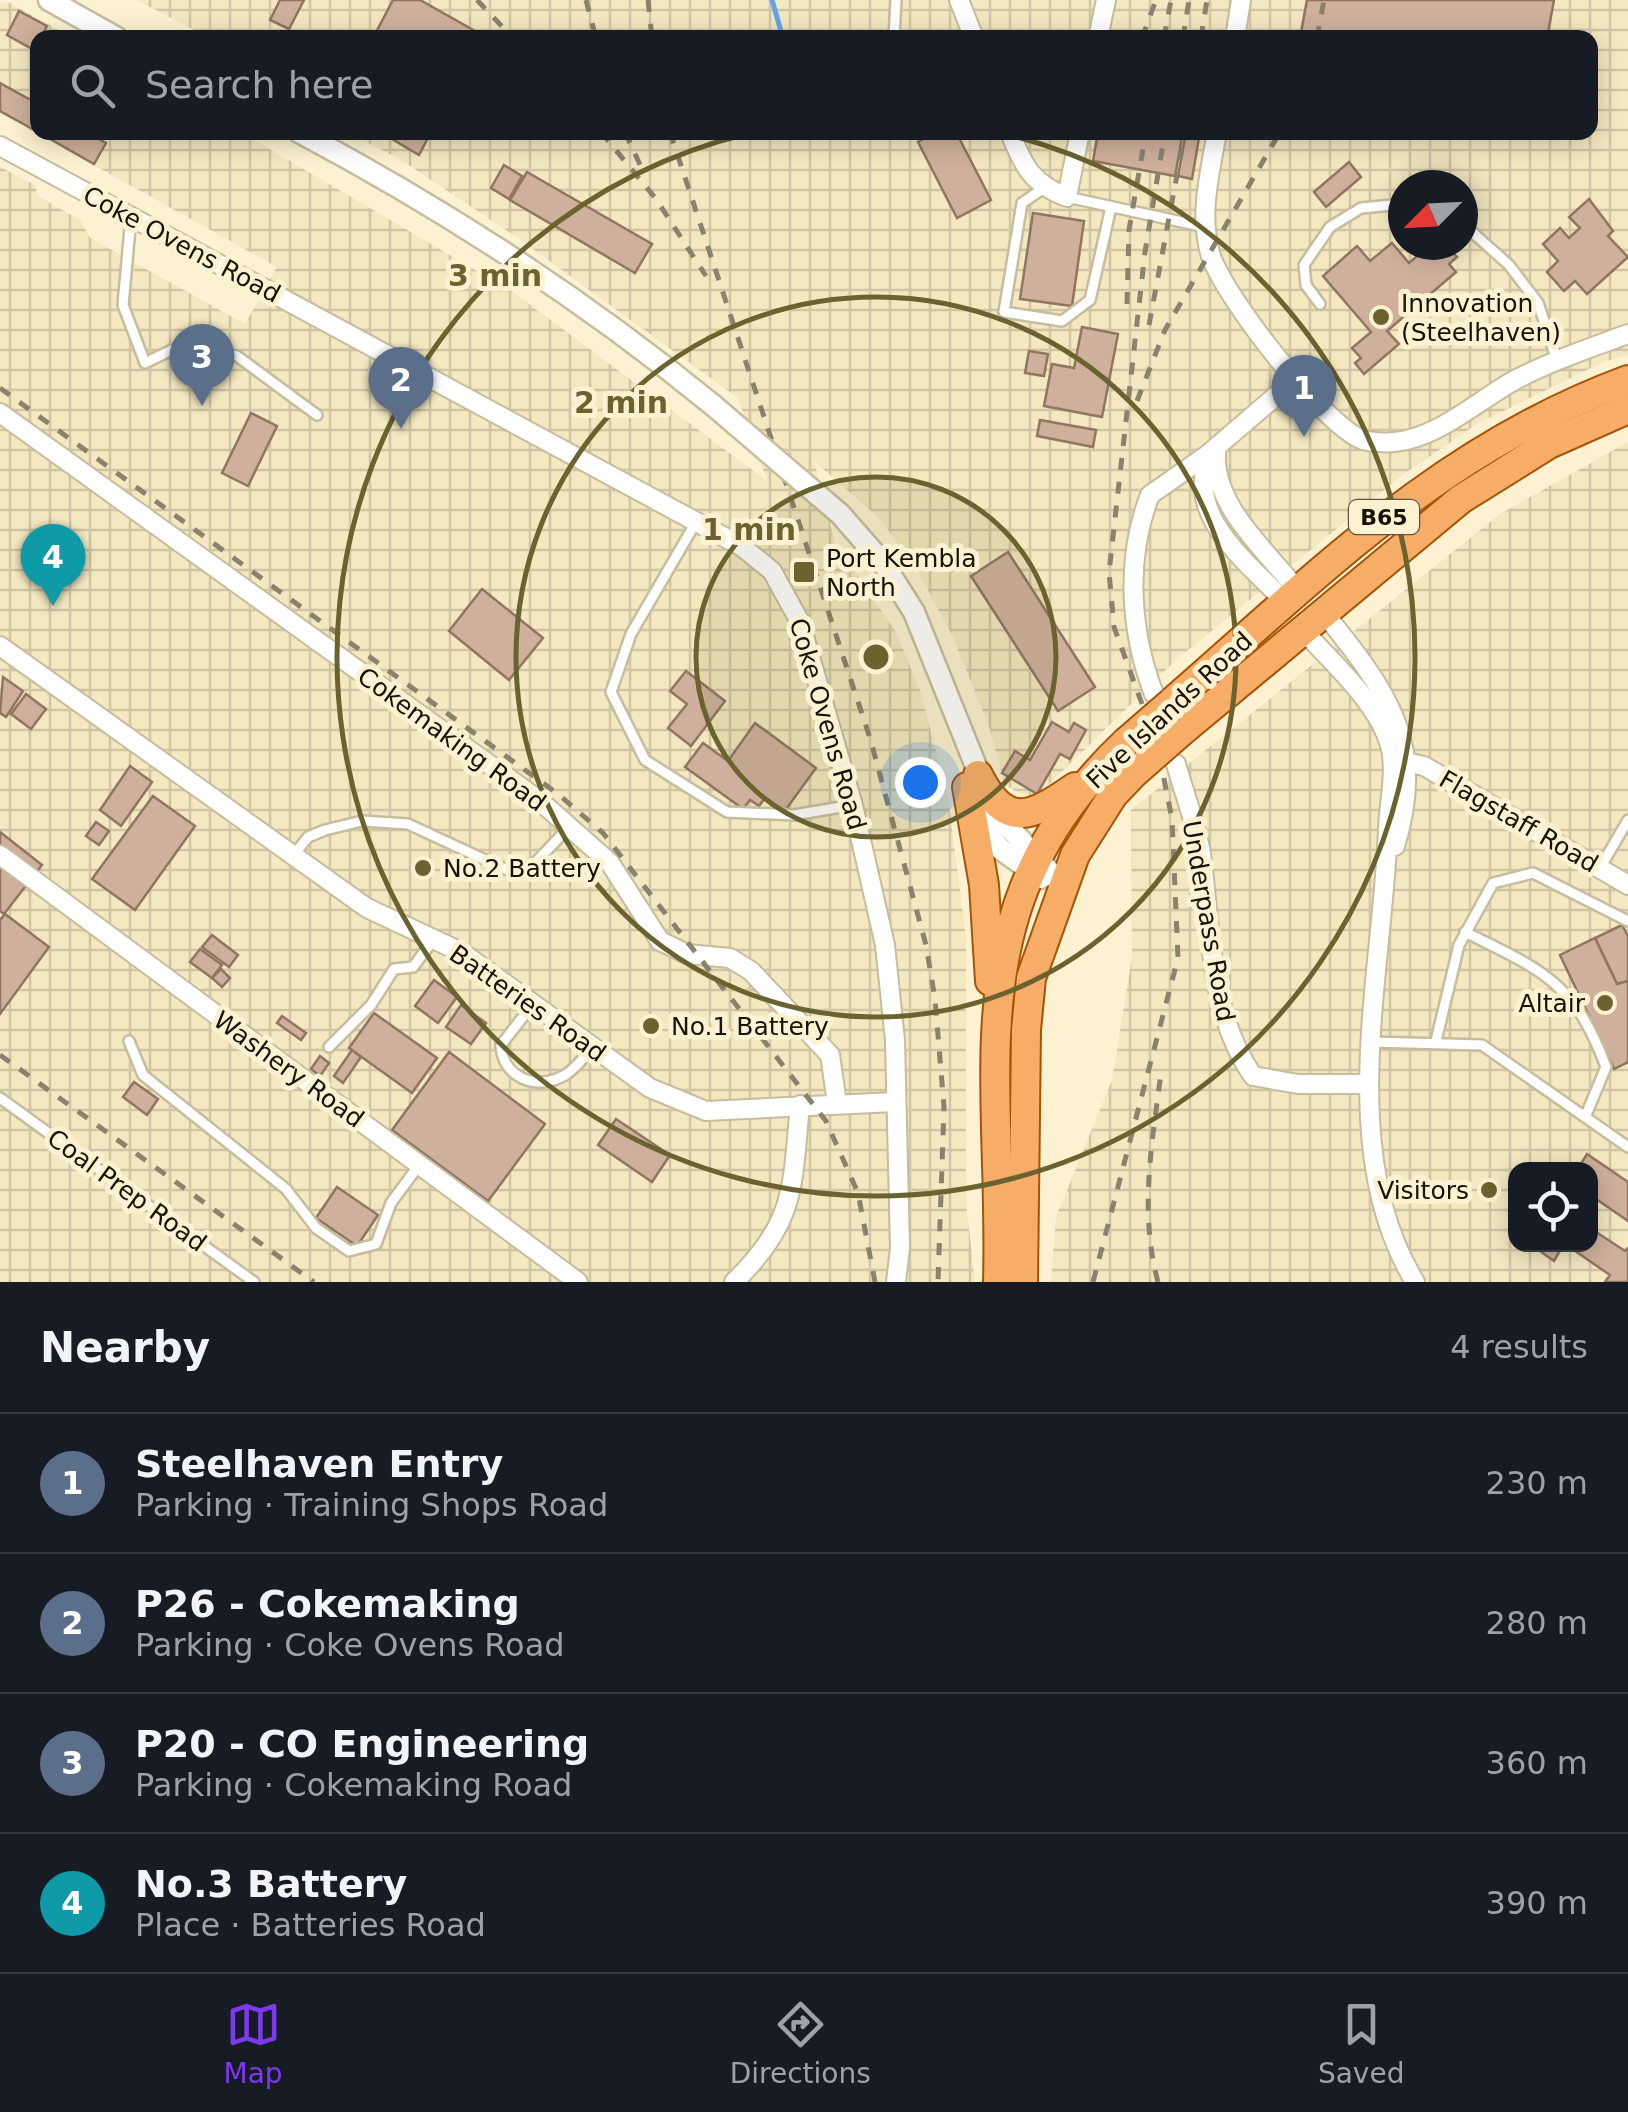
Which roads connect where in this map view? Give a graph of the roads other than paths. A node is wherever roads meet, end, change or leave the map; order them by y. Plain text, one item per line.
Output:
1 (49, 0) edge
2 (896, 0) edge
3 (960, 0) edge
4 (1106, 0) edge
5 (1242, 0) edge
6 (103, 30) edge
7 (894, 30) edge
8 (971, 30) edge
9 (1100, 30) edge
10 (1236, 30) edge
11 (312, 140) edge
12 (1013, 140) edge
13 (1079, 140) edge
14 (1216, 140) edge
15 (0, 146) edge
16 (1044, 188) junction
17 (1068, 197) junction
18 (1388, 205) edge
19 (1111, 207) junction
20 (131, 217) junction
21 (1205, 227) junction
22 (1478, 237) edge
23 (1320, 304) dead end
24 (1628, 334) edge
25 (1558, 360) junction
26 (1297, 378) junction
27 (1628, 380) edge
28 (1628, 409) edge
29 (0, 413) edge
30 (317, 414) dead end
31 (1220, 444) junction
32 (696, 522) junction
33 (1292, 598) junction
34 (1313, 622) junction
35 (0, 646) edge
36 (1163, 698) junction
37 (1399, 761) junction
38 (1176, 764) dead end
39 (1092, 776) junction
40 (973, 781) junction
41 (853, 805) junction
42 (1628, 820) edge
43 (570, 826) junction
44 (0, 855) edge
45 (293, 856) junction
46 (1034, 868) junction
47 (1600, 868) junction
48 (1062, 885) junction
49 (1628, 886) edge
50 (1628, 921) edge
51 (1465, 932) junction
52 (434, 939) junction
53 (534, 1004) junction
54 (993, 1032) junction
55 (1436, 1040) junction
56 (129, 1041) dead end
57 (1372, 1042) junction
58 (593, 1046) junction
59 (329, 1047) dead end
60 (1368, 1084) junction
61 (0, 1098) edge
62 (837, 1102) junction
63 (895, 1102) junction
64 (800, 1104) junction
65 (1586, 1115) junction
66 (1628, 1147) edge
67 (420, 1165) junction
68 (254, 1282) edge
69 (578, 1282) edge
70 (734, 1282) edge
71 (896, 1282) edge
72 (998, 1282) edge
73 (1023, 1282) edge
74 (1415, 1282) edge

1 - 6 street
2 - 7 lane
3 - 8 street
4 - 9 street
5 - 10 street
11 - 40 street, bridge
12 - 16 street
13 - 17 street
14 - 21 street
15 - 20 street, Coke Ovens Road
16 - 17 street
16 - 19 lane
17 - 19 lane
18 - 23 lane
19 - 21 lane
20 - 30 lane
20 - 32 street, Coke Ovens Road
21 - 26 street
22 - 25 lane
24 - 25 street
25 - 26 street
26 - 31 street
27 - 33 main road, Five Islands Road / B65
28 - 34 main road, Five Islands Road / B65
29 - 43 street, Cokemaking Road
31 - 33 street
31 - 36 street
32 - 41 street, Coke Ovens Road
32 - 41 lane
33 - 36 main road, Five Islands Road / B65
34 - 37 street
34 - 37 street
34 - 48 main road, Five Islands Road / B65, bridge
35 - 45 street, Batteries Road
36 - 39 main road, Five Islands Road / B65, bridge
37 - 47 street, Flagstaff Road
37 - 57 street
38 - 60 street, Underpass Road
39 - 40 main road
39 - 46 main road, Five Islands Road / B65
40 - 46 street
40 - 54 main road
41 - 63 street, Coke Ovens Road
42 - 47 lane
43 - 45 lane
43 - 62 street, Cokemaking Road
44 - 67 street, Washery Road
45 - 52 street, Batteries Road
46 - 48 street
46 - 54 main road, Five Islands Road / B65
47 - 49 street, Flagstaff Road
48 - 73 main road, Five Islands Road / B65
50 - 51 lane
51 - 55 lane
51 - 65 lane
52 - 53 street, Batteries Road
52 - 59 lane
53 - 58 street, Batteries Road
53 - 58 lane
54 - 72 main road, Five Islands Road / B65
55 - 57 lane
55 - 65 lane
56 - 67 lane
57 - 60 street
58 - 64 street, Batteries Road
60 - 74 street
61 - 68 lane, Coal Prep Road
62 - 63 street, Batteries Road
62 - 64 street, Batteries Road
63 - 71 street, Coke Ovens Road
64 - 70 street
65 - 66 lane
67 - 69 street, Washery Road

